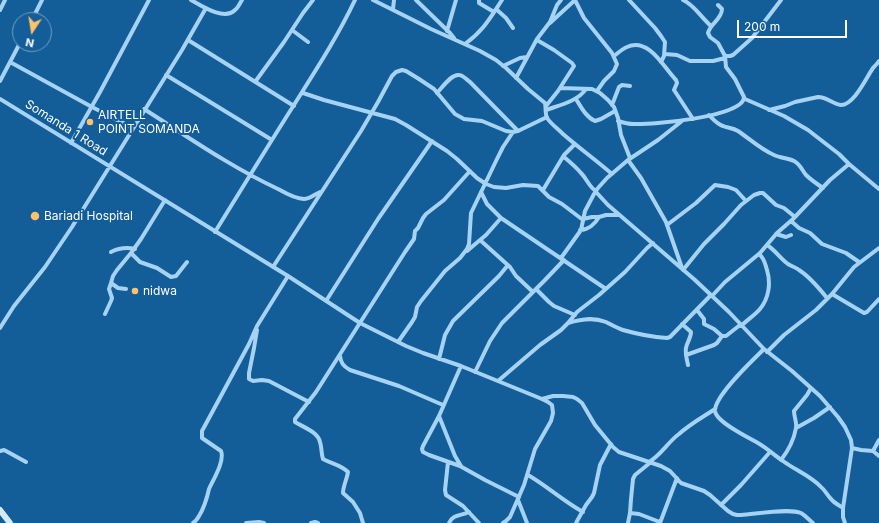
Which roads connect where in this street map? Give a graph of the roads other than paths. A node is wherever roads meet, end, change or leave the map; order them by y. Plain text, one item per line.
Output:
1 (5, 0) edge
2 (42, 0) edge
3 (149, 0) edge
4 (191, 0) edge
5 (242, 0) edge
6 (313, 0) edge
7 (355, 0) edge
8 (373, 0) edge
9 (394, 0) edge
10 (416, 0) edge
11 (456, 0) edge
12 (479, 0) edge
13 (502, 0) edge
14 (560, 0) edge
15 (575, 0) edge
16 (629, 0) edge
17 (685, 0) edge
18 (781, 0) edge
19 (718, 5) dead end
20 (206, 8) junction
21 (393, 9) junction
22 (0, 10) edge
23 (495, 10) junction
24 (36, 12) edge
25 (548, 24) junction
26 (711, 26) junction
27 (513, 28) dead end
28 (292, 30) junction
29 (447, 31) junction
30 (454, 39) junction
31 (188, 40) junction
32 (536, 40) junction
33 (308, 42) dead end
34 (465, 44) junction
35 (15, 52) edge
36 (665, 54) junction
37 (614, 56) junction
38 (527, 57) junction
39 (725, 57) junction
40 (879, 61) edge
41 (10, 62) junction
42 (661, 62) junction
43 (503, 66) junction
44 (166, 75) junction
45 (516, 78) junction
46 (0, 81) edge
47 (255, 82) junction
48 (630, 86) dead end
49 (560, 88) junction
50 (586, 88) junction
51 (597, 91) junction
52 (303, 93) junction
53 (437, 93) junction
54 (0, 99) edge
55 (576, 99) junction
56 (745, 99) junction
57 (612, 105) junction
58 (294, 106) junction
59 (92, 107) junction
60 (546, 108) junction
61 (144, 109) junction
62 (769, 110) junction
63 (372, 112) junction
64 (615, 112) junction
65 (709, 115) junction
66 (547, 117) junction
67 (693, 119) junction
68 (618, 121) junction
69 (683, 121) junction
70 (133, 128) junction
71 (518, 131) junction
72 (513, 132) junction
73 (272, 140) junction
74 (432, 141) junction
75 (71, 143) junction
76 (575, 144) junction
77 (564, 157) junction
78 (629, 159) junction
79 (849, 164) junction
80 (110, 166) junction
81 (470, 172) junction
82 (612, 174) junction
83 (250, 175) junction
84 (486, 184) junction
85 (823, 188) junction
86 (879, 189) edge
87 (543, 190) junction
88 (321, 191) junction
89 (596, 191) junction
90 (481, 192) junction
91 (165, 200) junction
92 (746, 201) junction
93 (619, 215) junction
94 (599, 217) junction
95 (796, 217) junction
96 (501, 218) junction
97 (583, 220) junction
98 (791, 221) junction
99 (667, 225) junction
100 (580, 230) junction
101 (215, 232) junction
102 (776, 234) junction
103 (791, 235) dead end
104 (480, 240) junction
105 (653, 243) junction
106 (767, 245) junction
107 (879, 248) edge
108 (135, 249) junction
109 (111, 252) dead end
110 (131, 253) junction
111 (759, 254) junction
112 (460, 258) junction
113 (563, 259) junction
114 (187, 262) dead end
115 (859, 262) junction
116 (508, 265) junction
117 (273, 267) junction
118 (682, 269) junction
119 (288, 276) junction
120 (111, 283) junction
121 (126, 289) dead end
122 (606, 289) junction
123 (534, 291) junction
124 (832, 294) junction
125 (711, 296) junction
126 (827, 298) junction
127 (326, 301) junction
128 (878, 301) edge
129 (697, 310) junction
130 (105, 314) dead end
131 (575, 315) junction
132 (360, 323) junction
133 (568, 323) junction
134 (682, 324) junction
135 (741, 325) junction
136 (258, 326) junction
137 (0, 328) edge
138 (722, 336) junction
139 (398, 342) junction
140 (766, 350) junction
141 (340, 355) junction
142 (686, 355) junction
143 (439, 359) junction
144 (688, 365) dead end
145 (461, 366) junction
146 (475, 372) junction
147 (498, 381) junction
148 (811, 388) junction
149 (542, 399) junction
150 (309, 402) junction
151 (443, 405) junction
152 (830, 407) junction
153 (716, 409) junction
154 (439, 416) junction
155 (796, 428) junction
156 (879, 440) edge
157 (611, 444) junction
158 (852, 448) junction
159 (0, 451) edge
160 (873, 451) junction
161 (770, 452) junction
162 (879, 456) edge
163 (781, 460) junction
164 (26, 462) dead end
165 (448, 462) junction
166 (650, 462) junction
167 (461, 467) junction
168 (528, 475) junction
169 (677, 478) junction
170 (518, 498) junction
171 (721, 505) junction
172 (843, 508) junction
173 (0, 510) edge
174 (469, 512) junction
175 (583, 512) junction
176 (630, 513) junction
177 (509, 521) edge
178 (10, 523) edge
179 (193, 523) edge
180 (246, 523) edge
181 (264, 523) edge
182 (311, 523) edge
183 (318, 523) edge
184 (363, 523) edge
185 (449, 523) edge
186 (479, 523) edge
187 (503, 523) edge
188 (527, 523) edge
189 (576, 523) edge
190 (628, 523) edge
191 (660, 523) edge
192 (813, 523) edge
193 (845, 523) edge

1 - 22 street
2 - 24 street
3 - 59 street
4 - 20 street
5 - 20 street
6 - 28 street
7 - 52 street
8 - 21 street
9 - 21 street
10 - 29 street
11 - 29 street
12 - 23 street
13 - 23 street
14 - 25 street
15 - 25 street
15 - 37 street
16 - 36 street
17 - 26 street
18 - 39 street
19 - 26 street
20 - 31 street
21 - 30 street
23 - 27 street
23 - 34 street
25 - 32 street
26 - 39 street
28 - 33 street
28 - 47 street
29 - 30 street
30 - 34 street
31 - 44 street
31 - 47 street
32 - 38 street
32 - 49 street
34 - 43 street
35 - 41 street
36 - 39 street
36 - 42 street
37 - 42 street
37 - 51 street
38 - 43 street
38 - 45 street
39 - 56 street
40 - 62 street
41 - 46 street
41 - 59 street
42 - 67 street
43 - 45 street
44 - 61 street
44 - 73 street
45 - 60 street
47 - 58 street
48 - 57 street
49 - 50 street
49 - 60 street
50 - 51 street
50 - 55 street
51 - 57 street
52 - 58 street
52 - 63 street
53 - 63 street
53 - 71 street
53 - 72 street
54 - 75 street, Somanda 1 Road
55 - 60 street
55 - 64 street
56 - 62 street
56 - 65 street
57 - 64 street
58 - 73 street
59 - 70 street
59 - 75 street
60 - 66 street
61 - 70 street
61 - 83 street
62 - 79 street
63 - 74 street
63 - 88 street
64 - 68 street
65 - 67 street
65 - 85 street
66 - 71 street
66 - 76 street
67 - 69 street
68 - 69 street
68 - 78 street
69 - 78 street
70 - 80 street
71 - 72 street
72 - 84 street
73 - 83 street
74 - 81 street
74 - 127 street
75 - 80 street, Somanda 1 Road
76 - 77 street
76 - 82 street
77 - 87 street
77 - 89 street
78 - 82 street
78 - 99 street
79 - 85 street
79 - 86 street
80 - 91 street, Somanda 1 Road
80 - 137 street
81 - 84 street
81 - 132 street
82 - 89 street
83 - 88 street
83 - 101 street
84 - 87 street
84 - 90 street
85 - 95 street
87 - 97 street
88 - 117 street
89 - 93 street
89 - 97 street
90 - 96 street
90 - 112 street
91 - 101 street, Somanda 1 Road
91 - 108 street
92 - 95 street
92 - 99 street
92 - 118 street
93 - 94 street
93 - 105 street
94 - 97 street
94 - 100 street
95 - 98 street
96 - 104 street
96 - 113 street
97 - 100 street
98 - 102 street
98 - 115 street
99 - 118 street
100 - 113 street
101 - 117 street, Somanda 1 Road
102 - 103 street
102 - 106 street
104 - 112 street
104 - 116 street
105 - 118 street
105 - 122 street
106 - 111 street
106 - 126 street
107 - 115 street
108 - 109 street
108 - 110 street
110 - 114 street
110 - 120 street
111 - 125 street
111 - 135 street
112 - 139 street
113 - 122 street
113 - 123 street
115 - 124 street
116 - 123 street
116 - 143 street
117 - 119 street, Somanda 1 Road
118 - 125 street
119 - 127 street, Somanda 1 Road
119 - 136 street
120 - 121 street
120 - 130 street
122 - 131 street
123 - 131 street
123 - 146 street
124 - 126 street
124 - 128 street
125 - 129 street
125 - 135 street
126 - 140 street
127 - 132 street, Somanda 1 Road
129 - 134 street
129 - 138 street
131 - 133 street
132 - 139 street, Somanda 1 Road
132 - 141 street
133 - 134 street
133 - 147 street
134 - 142 street
135 - 138 street
135 - 140 street
136 - 150 street
136 - 179 street
138 - 142 street
139 - 143 street, Somanda 1 Road
140 - 148 street
140 - 153 street
141 - 150 street
141 - 151 street
142 - 144 street
143 - 145 street, Somanda 1 Road
145 - 146 street, Somanda 1 Road
145 - 151 street
146 - 147 street, Somanda 1 Road
147 - 149 street, Somanda 1 Road
148 - 152 street
148 - 155 street
149 - 157 street
149 - 168 street
150 - 184 street
151 - 154 street
152 - 155 street
152 - 158 street
153 - 161 street
153 - 166 street
154 - 165 street
154 - 167 street
155 - 163 street
156 - 160 street
157 - 166 street
157 - 175 street
158 - 160 street
158 - 172 street
159 - 164 street
160 - 162 street
161 - 163 street
161 - 171 street
163 - 172 street
165 - 167 street
165 - 174 street
166 - 169 street
166 - 176 street
167 - 170 street
168 - 170 street
168 - 175 street
169 - 171 street
169 - 191 street
170 - 177 street
170 - 188 street
171 - 192 street
172 - 193 street
173 - 178 street
174 - 185 street
174 - 186 street
175 - 189 street
176 - 190 street
176 - 191 street
177 - 187 street
180 - 181 street
182 - 183 street

